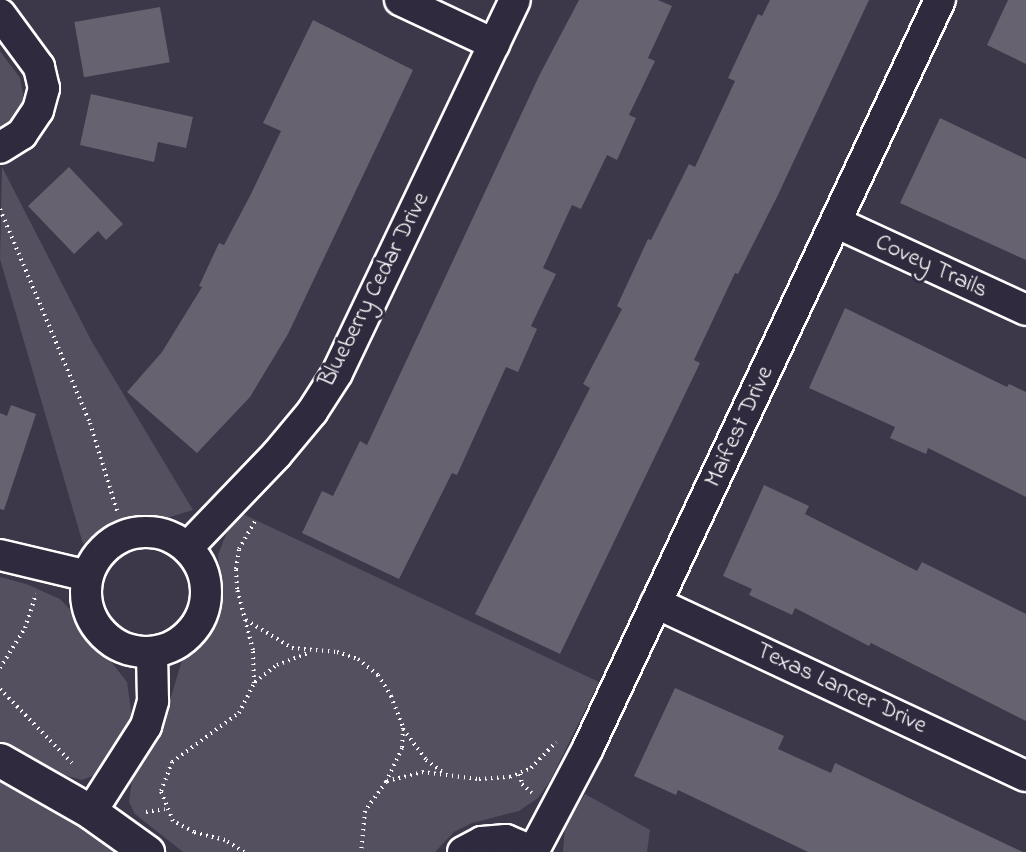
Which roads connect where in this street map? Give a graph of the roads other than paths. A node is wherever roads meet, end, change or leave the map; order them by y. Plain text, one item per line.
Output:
1 (400, 0) edge
2 (515, 0) edge
3 (940, 0) edge
4 (0, 14) edge
5 (494, 44) junction
6 (0, 148) edge
7 (837, 224) junction
8 (1026, 310) edge
9 (187, 548) junction
10 (0, 555) edge
11 (88, 576) junction
12 (656, 603) junction
13 (152, 652) junction
14 (0, 760) edge
15 (1026, 776) edge
16 (91, 812) junction
17 (147, 852) edge
18 (463, 852) edge
19 (534, 852) edge

1 - 5 street
2 - 5 street, Blueberry Cedar Drive
3 - 7 street, Maifest Drive
4 - 6 street
5 - 9 street, Blueberry Cedar Drive
7 - 8 street, Covey Trails
7 - 12 street, Maifest Drive
9 - 11 street
9 - 13 street
10 - 11 street
11 - 13 street
12 - 15 street, Texas Lancer Drive
12 - 19 street, Maifest Drive
13 - 16 street
14 - 16 street
16 - 17 street
18 - 19 street

